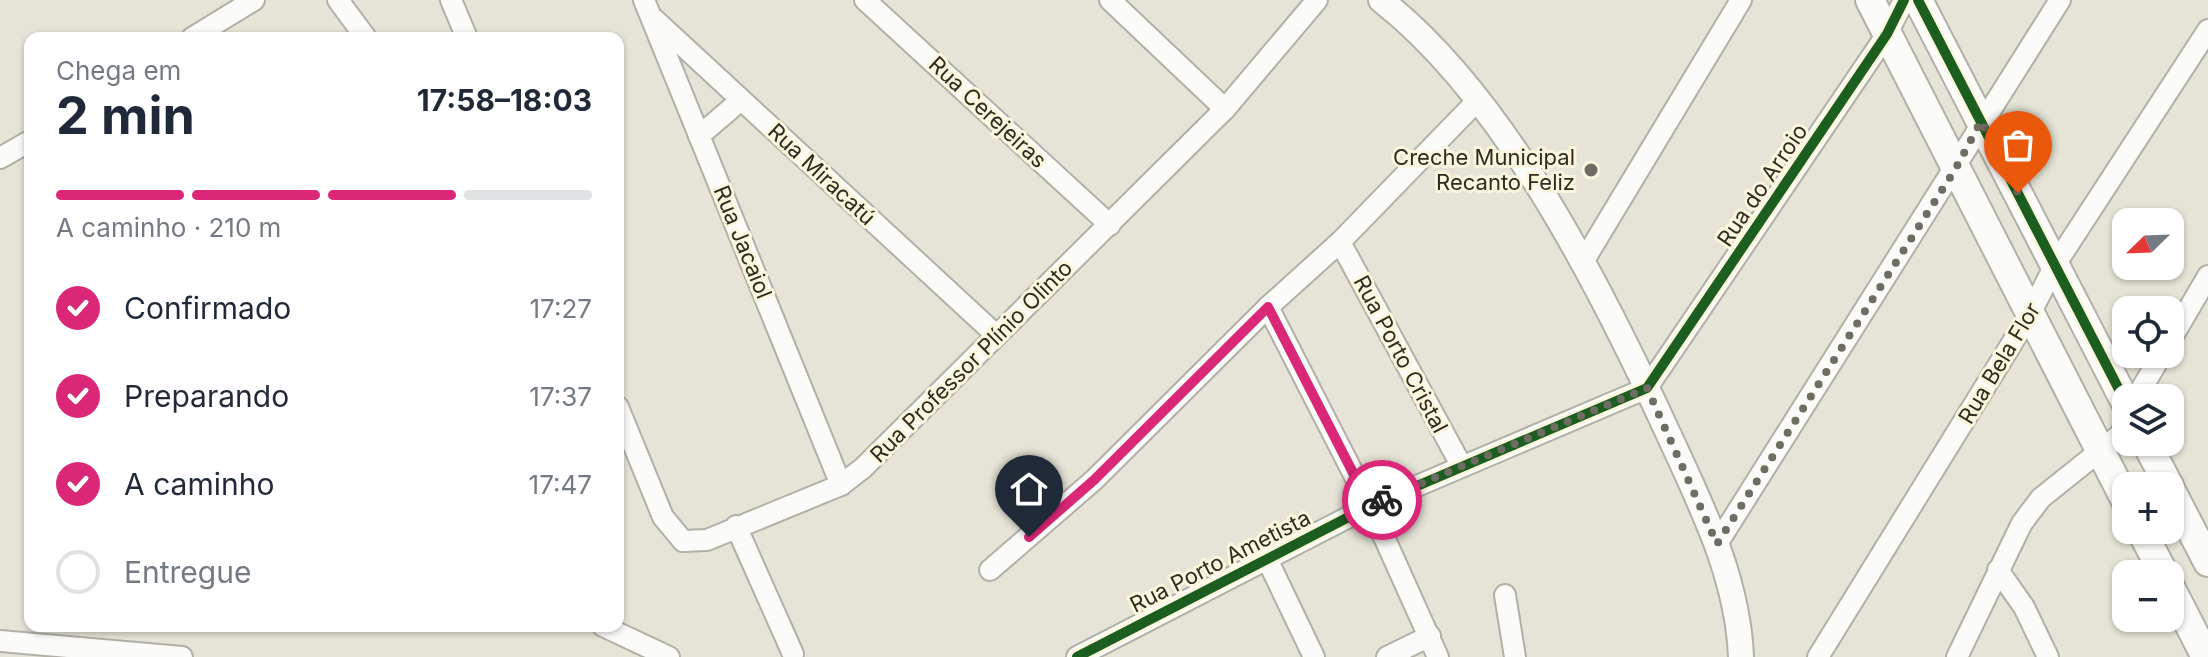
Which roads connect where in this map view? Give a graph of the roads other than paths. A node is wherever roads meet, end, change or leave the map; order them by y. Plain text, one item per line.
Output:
1 (254, 0) edge
2 (338, 0) edge
3 (451, 0) edge
4 (865, 0) edge
5 (1110, 0) edge
6 (1317, 0) edge
7 (1381, 0) edge
8 (1741, 0) edge
9 (1870, 0) edge
10 (1904, 0) edge
11 (1918, 0) edge
12 (2060, 0) edge
13 (646, 7) edge
14 (2208, 30) edge
15 (202, 32) edge
16 (362, 32) edge
17 (464, 32) edge
18 (1887, 34) junction
19 (741, 100) junction
20 (1477, 101) junction
21 (1225, 109) junction
22 (1981, 121) junction
23 (699, 136) junction
24 (24, 144) edge
25 (0, 158) edge
26 (1956, 168) junction
27 (1110, 225) junction
28 (1340, 242) junction
29 (1583, 262) junction
30 (2055, 265) junction
31 (2208, 276) edge
32 (1268, 307) junction
33 (2030, 314) junction
34 (2184, 317) edge
35 (995, 334) junction
36 (2116, 384) edge
37 (1647, 388) junction
38 (624, 421) edge
39 (2112, 442) edge
40 (2101, 452) junction
41 (1461, 465) junction
42 (2112, 474) edge
43 (841, 485) junction
44 (1370, 506) junction
45 (2184, 512) edge
46 (736, 526) junction
47 (1717, 544) junction
48 (2205, 547) edge
49 (1267, 559) junction
50 (990, 570) dead end
51 (1998, 570) junction
52 (1505, 595) dead end
53 (2184, 614) edge
54 (616, 632) edge
55 (1430, 636) junction
56 (3, 646) edge
57 (110, 654) edge
58 (793, 654) dead end
59 (182, 657) edge
60 (669, 657) edge
61 (1077, 657) edge
62 (1314, 657) edge
63 (1387, 657) edge
64 (1438, 657) edge
65 (1515, 657) edge
66 (1741, 657) edge
67 (1818, 657) edge
68 (1957, 657) edge
69 (2048, 657) edge
70 (2206, 657) edge

1 - 15 street
2 - 16 street
3 - 17 street
4 - 27 street, Rua Cerejeiras
5 - 21 street
6 - 21 street, Rua Professor Plínio Olinto
7 - 20 street
8 - 29 street
9 - 18 main road
10 - 18 street, Rua do Arroio
11 - 22 main road
12 - 22 street
13 - 19 street, Rua Miracatú
13 - 23 street, Rua Jacaiol
14 - 30 street, Rua Bela Flor
18 - 26 main road
18 - 37 street, Rua do Arroio
19 - 23 street
19 - 35 street, Rua Miracatú
20 - 28 street
20 - 29 street
21 - 27 street, Rua Professor Plínio Olinto
22 - 26 street
22 - 30 main road
23 - 43 street, Rua Jacaiol
24 - 25 street
26 - 33 main road
26 - 47 street
27 - 35 street, Rua Professor Plínio Olinto
28 - 32 street
28 - 41 street, Rua Porto Cristal
29 - 37 street
30 - 33 street, Rua Bela Flor
30 - 36 main road
31 - 34 street
32 - 44 street
32 - 50 street
33 - 40 main road
33 - 67 street, Rua Bela Flor
35 - 43 street, Rua Professor Plínio Olinto
37 - 41 street, Rua Porto Ametista
37 - 47 street
38 - 46 street, Rua Professor Plínio Olinto
39 - 40 street
40 - 42 main road
40 - 51 street
41 - 44 street, Rua Porto Ametista
43 - 46 street, Rua Professor Plínio Olinto
44 - 49 street, Rua Porto Ametista
44 - 55 street
45 - 48 main road
46 - 58 street
47 - 66 street
49 - 61 street, Rua Porto Ametista
49 - 62 street
51 - 68 street
51 - 69 street
52 - 65 street
53 - 70 main road
54 - 60 street
55 - 63 street
55 - 64 street
56 - 57 street
57 - 59 street

